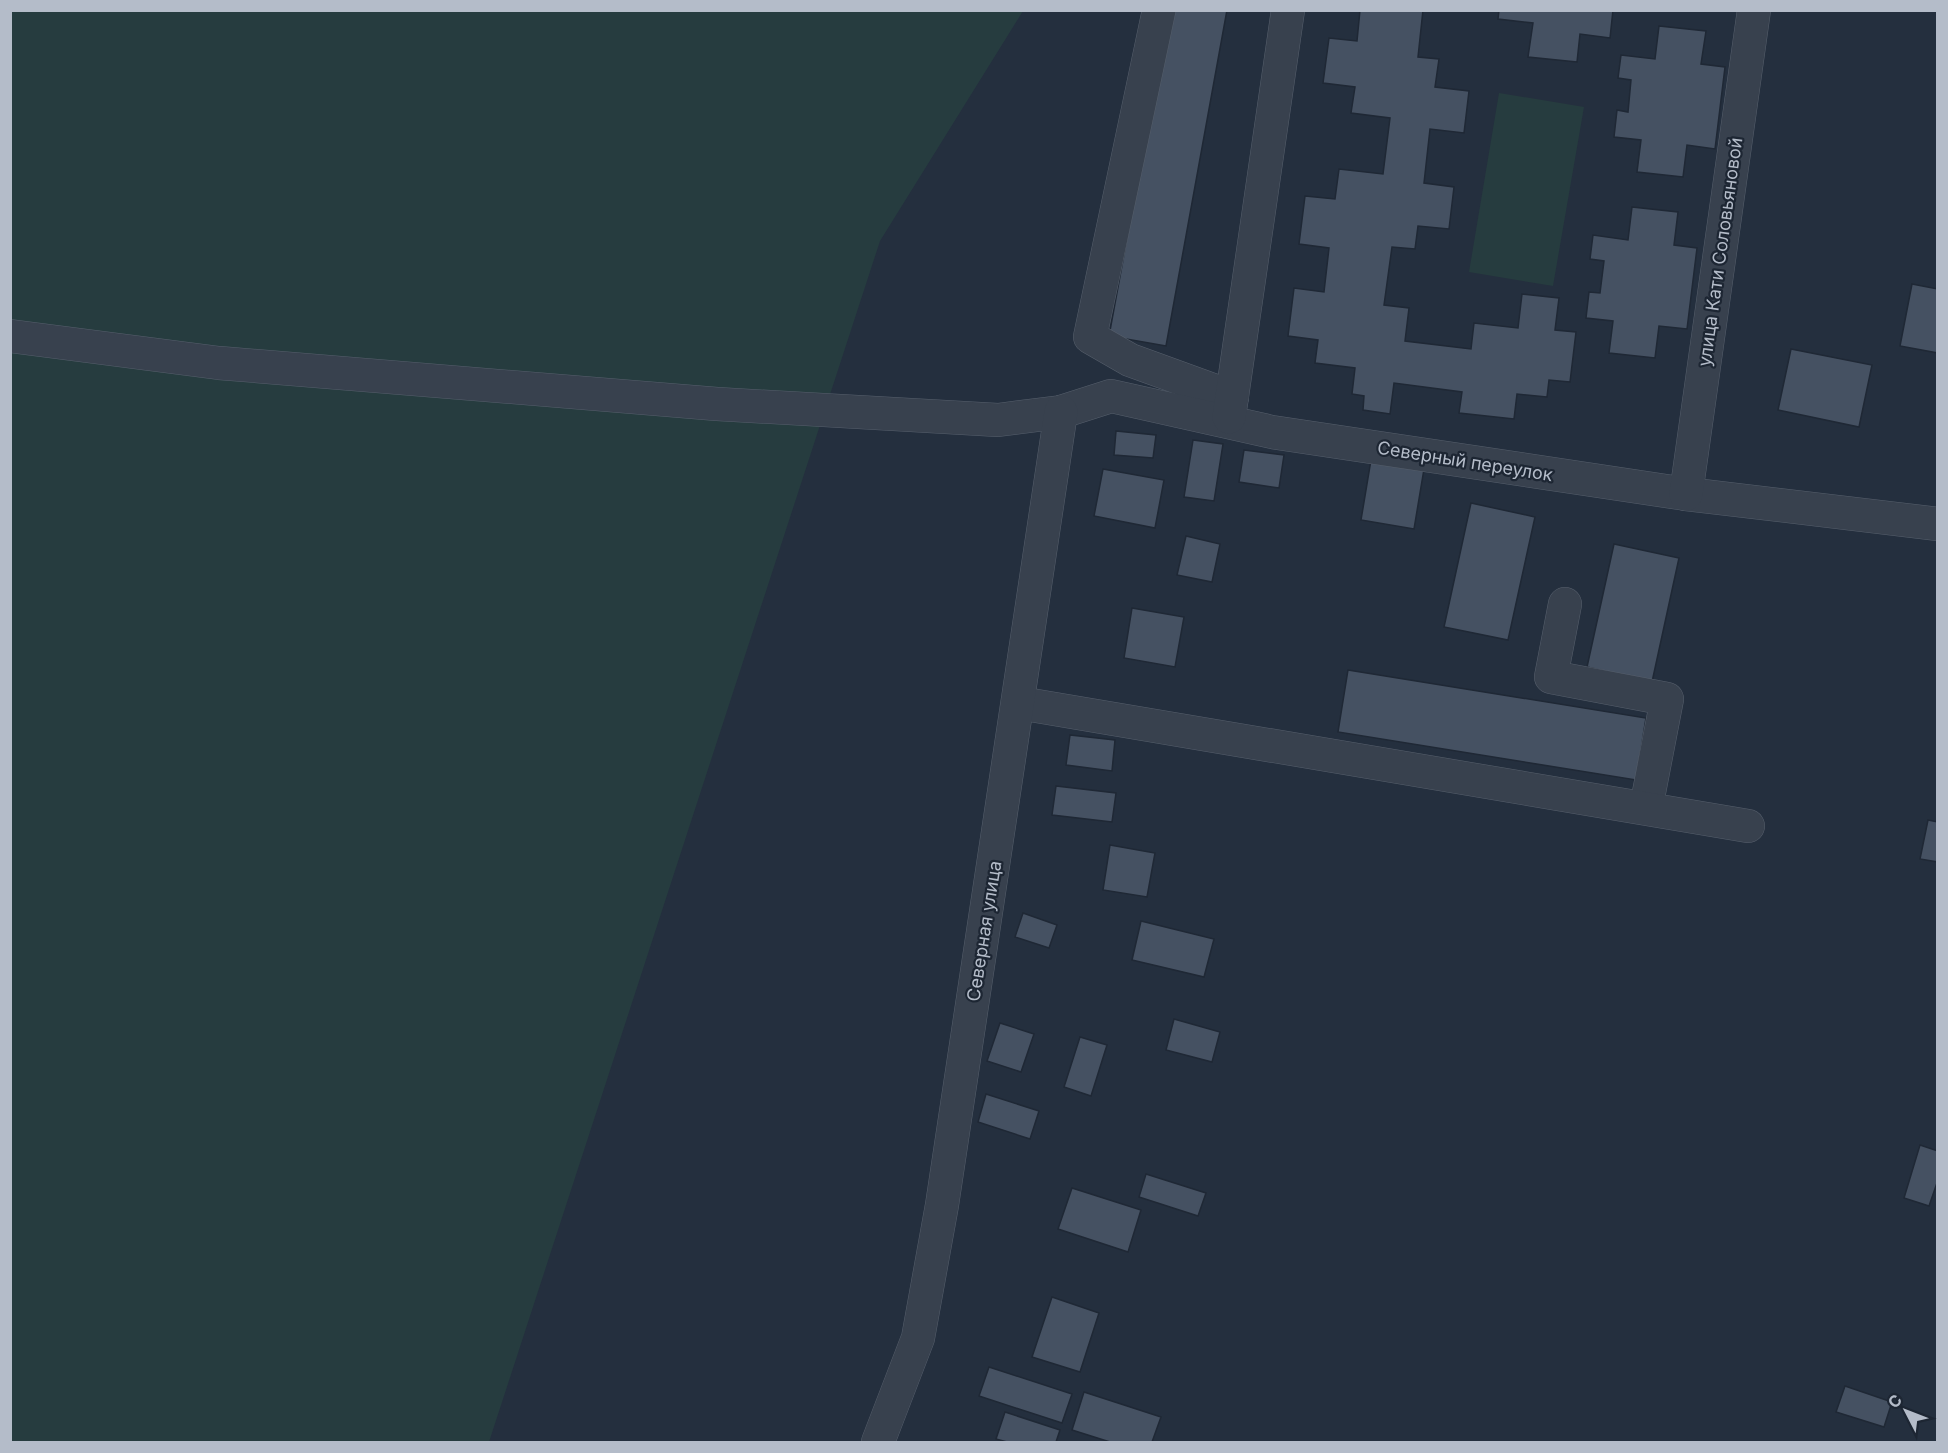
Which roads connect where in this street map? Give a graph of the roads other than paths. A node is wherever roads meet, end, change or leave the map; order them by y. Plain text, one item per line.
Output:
1 (1159, 10) edge
2 (1288, 10) edge
3 (1754, 10) edge
4 (10, 336) edge
5 (1230, 410) junction
6 (1061, 412) junction
7 (1686, 494) junction
8 (1938, 524) edge
9 (1565, 604) dead end
10 (1019, 703) junction
11 (1646, 808) junction
12 (1748, 826) dead end
13 (878, 1443) edge

1 - 5 street
2 - 5 street
3 - 7 street, улица Кати Соловьяновой
4 - 6 street, Северный переулок
5 - 6 street, Северный переулок
5 - 7 street, Северный переулок
6 - 10 street, Северная улица
7 - 8 street, Северный переулок
9 - 11 street
10 - 11 street
10 - 13 street, Северная улица
11 - 12 street

